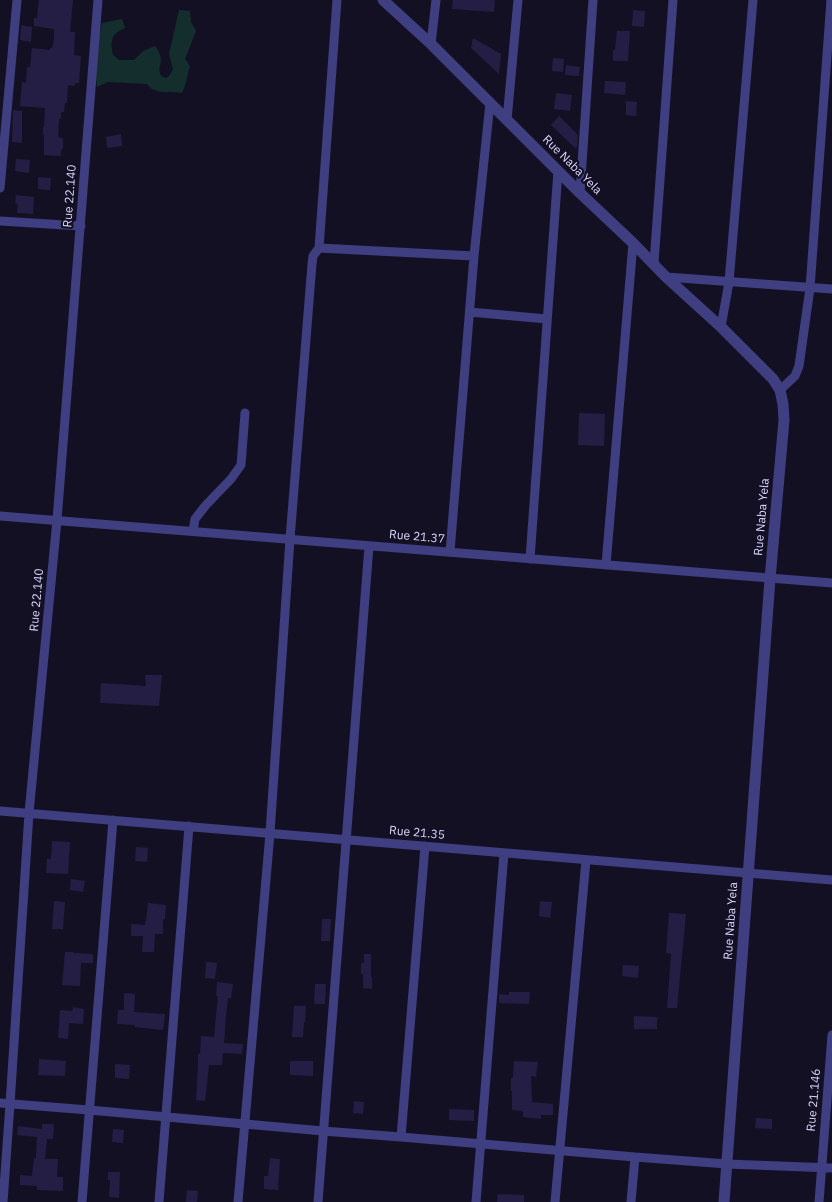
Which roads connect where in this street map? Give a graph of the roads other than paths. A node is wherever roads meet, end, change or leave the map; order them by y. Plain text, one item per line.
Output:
1 (17, 0) edge
2 (98, 0) edge
3 (337, 0) edge
4 (384, 0) edge
5 (436, 0) edge
6 (518, 0) edge
7 (593, 0) edge
8 (673, 0) edge
9 (753, 0) edge
10 (831, 0) edge
11 (431, 44) junction
12 (490, 103) junction
13 (508, 120) junction
14 (558, 170) junction
15 (0, 188) edge
16 (580, 193) junction
17 (0, 221) edge
18 (81, 226) junction
19 (633, 243) junction
20 (319, 248) junction
21 (474, 256) junction
22 (654, 263) junction
23 (666, 277) junction
24 (729, 282) junction
25 (810, 288) junction
26 (832, 289) edge
27 (470, 312) junction
28 (547, 319) junction
29 (721, 327) junction
30 (780, 390) junction
31 (245, 413) dead end
32 (0, 516) edge
33 (57, 520) junction
34 (193, 531) junction
35 (290, 539) junction
36 (369, 546) junction
37 (450, 552) junction
38 (530, 559) junction
39 (606, 565) junction
40 (770, 579) junction
41 (832, 583) edge
42 (0, 811) edge
43 (29, 813) junction
44 (113, 820) junction
45 (189, 826) junction
46 (270, 833) junction
47 (346, 840) junction
48 (425, 846) junction
49 (504, 853) junction
50 (586, 860) junction
51 (748, 874) junction
52 (832, 880) edge
53 (832, 1035) edge
54 (0, 1103) edge
55 (10, 1104) junction
56 (89, 1110) junction
57 (166, 1118) junction
58 (245, 1124) junction
59 (323, 1131) junction
60 (401, 1137) junction
61 (481, 1144) junction
62 (559, 1150) junction
63 (635, 1157) junction
64 (727, 1164) junction
65 (822, 1167) junction
66 (832, 1168) edge
67 (3, 1202) edge
68 (82, 1202) edge
69 (159, 1202) edge
70 (238, 1202) edge
71 (318, 1202) edge
72 (476, 1202) edge
73 (555, 1202) edge
74 (631, 1202) edge
75 (724, 1202) edge
76 (819, 1202) edge

1 - 15 street
2 - 18 street, Rue 22.140
3 - 20 street
4 - 11 street, Rue Naba Yela
5 - 11 street
6 - 13 street
7 - 16 street
8 - 22 street
9 - 24 street
10 - 25 street
11 - 12 street, Rue Naba Yela
12 - 13 street, Rue Naba Yela
12 - 21 street
13 - 14 street, Rue Naba Yela
14 - 16 street, Rue Naba Yela
14 - 28 street
16 - 19 street, Rue Naba Yela
17 - 18 street
18 - 33 street, Rue 22.140
19 - 22 street, Rue Naba Yela
19 - 39 street
20 - 21 street
20 - 35 street
21 - 27 street
22 - 23 street, Rue Naba Yela
23 - 24 street
23 - 29 street, Rue Naba Yela
24 - 25 street
24 - 29 street
25 - 26 street
25 - 30 street
27 - 28 street
27 - 37 street
28 - 38 street
29 - 30 street, Rue Naba Yela
30 - 40 street, Rue Naba Yela
31 - 34 street
32 - 33 street, Rue 21.37
33 - 34 street, Rue 21.37
33 - 43 street, Rue 22.140
34 - 35 street, Rue 21.37
35 - 36 street, Rue 21.37
35 - 46 street
36 - 37 street, Rue 21.37
36 - 47 street
37 - 38 street, Rue 21.37
38 - 39 street, Rue 21.37
39 - 40 street, Rue 21.37
40 - 41 street, Rue 21.37
40 - 51 street, Rue Naba Yela
42 - 43 street, Rue 21.35
43 - 44 street, Rue 21.35
43 - 55 street, Rue 22.140
44 - 45 street, Rue 21.35
44 - 56 street
45 - 46 street, Rue 21.35
45 - 57 street
46 - 47 street, Rue 21.35
46 - 58 street
47 - 48 street, Rue 21.35
47 - 59 street
48 - 49 street, Rue 21.35
48 - 60 street
49 - 50 street, Rue 21.35
49 - 61 street
50 - 51 street, Rue 21.35
50 - 62 street
51 - 52 street, Rue 21.35
51 - 64 street, Rue Naba Yela
53 - 65 street, Rue 21.146
54 - 55 street
55 - 56 street
55 - 67 street, Rue 22.140
56 - 57 street
56 - 68 street
57 - 58 street
57 - 69 street
58 - 59 street
58 - 70 street
59 - 60 street
59 - 71 street
60 - 61 street
61 - 62 street
61 - 72 street
62 - 63 street
62 - 73 street
63 - 64 street
63 - 74 street
64 - 65 street
64 - 75 street, Rue Naba Yela
65 - 66 street
65 - 76 street, Rue 21.146

